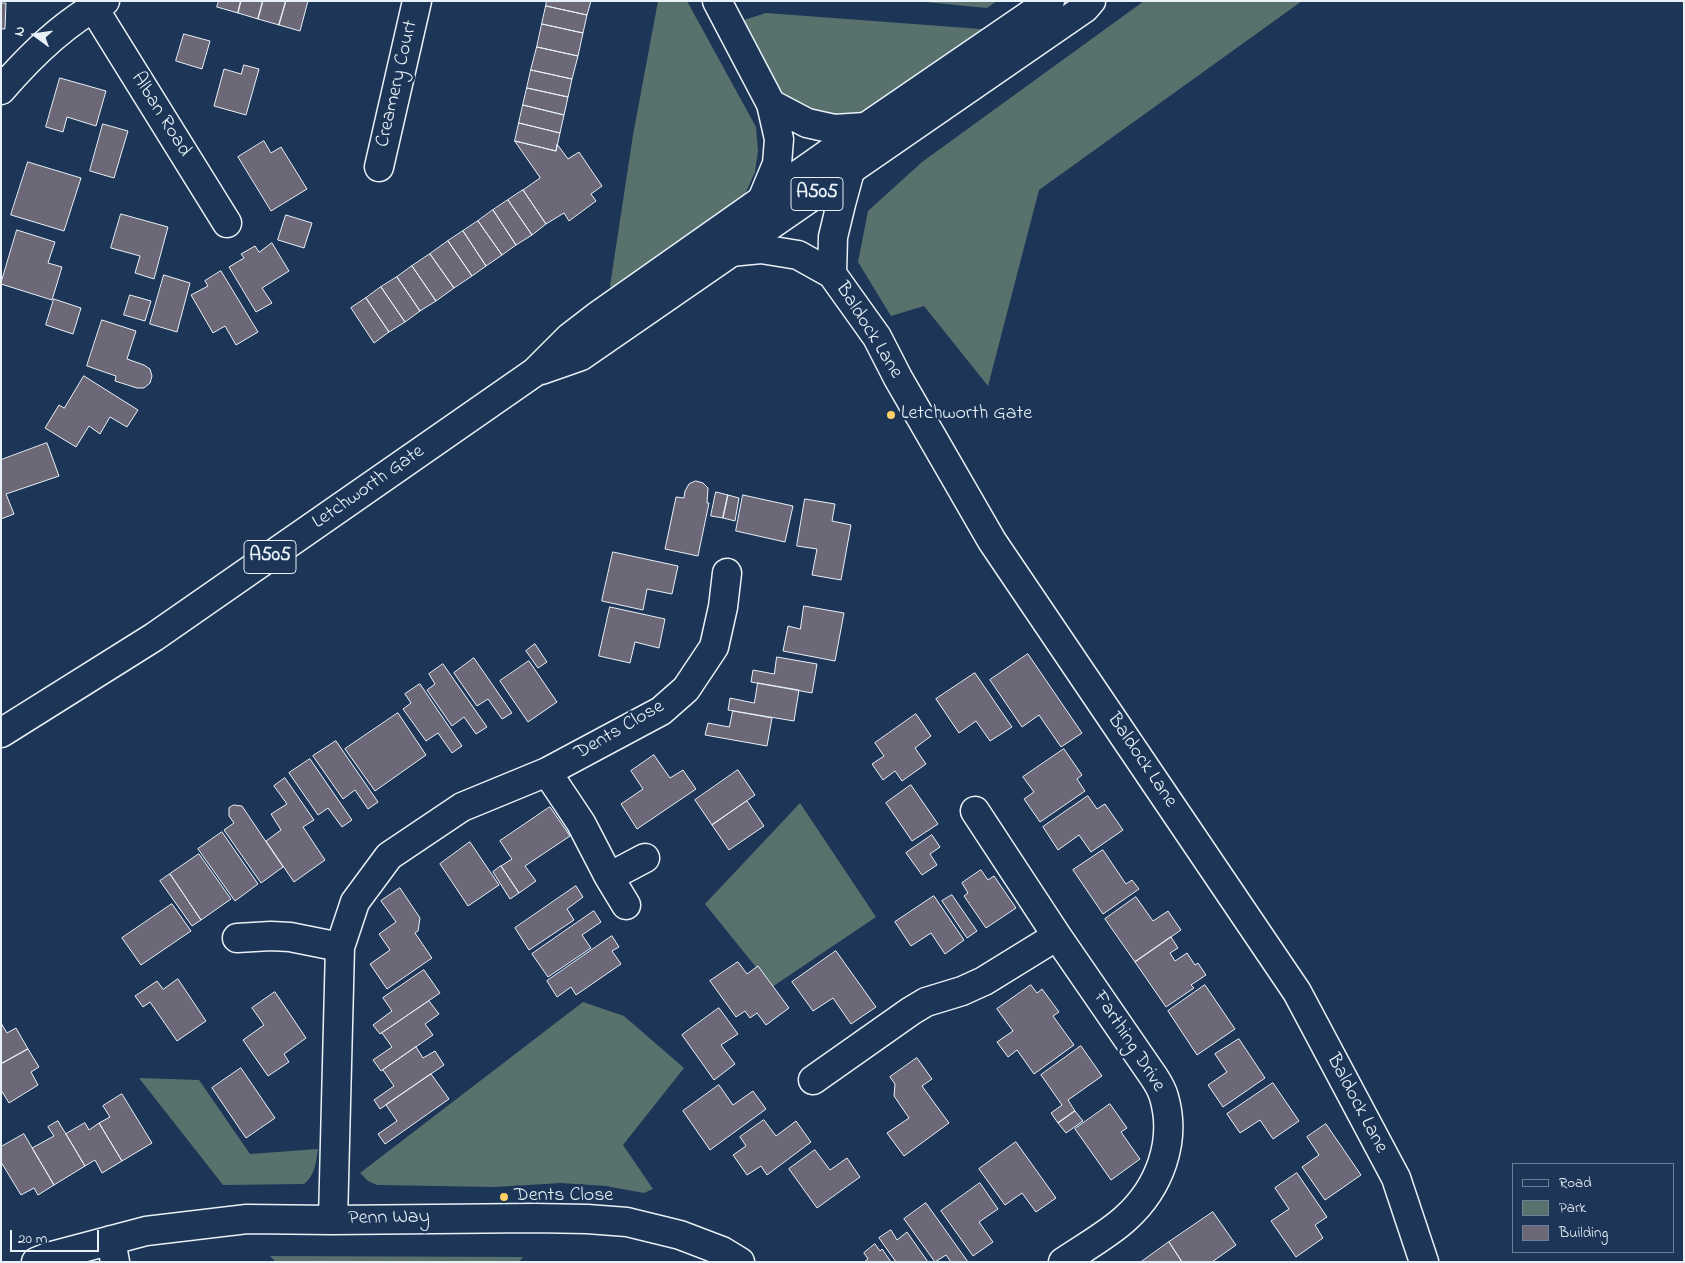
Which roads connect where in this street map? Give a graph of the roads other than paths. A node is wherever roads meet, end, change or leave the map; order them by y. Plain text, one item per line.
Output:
1 (417, 1) edge
2 (718, 1) edge
3 (1050, 1) edge
4 (1091, 1) edge
5 (99, 4) edge
6 (1, 90) edge
7 (771, 104) junction
8 (866, 127) junction
9 (379, 167) dead end
10 (850, 171) junction
11 (762, 200) junction
12 (227, 223) dead end
13 (730, 252) junction
14 (832, 274) junction
15 (534, 372) junction
16 (727, 573) dead end
17 (1, 733) edge
18 (547, 772) junction
19 (975, 811) dead end
20 (646, 858) dead end
21 (609, 877) junction
22 (626, 905) dead end
23 (1057, 936) junction
24 (237, 938) dead end
25 (340, 947) junction
26 (814, 1080) dead end
27 (334, 1220) junction
28 (113, 1251) edge
29 (36, 1262) edge
30 (740, 1262) edge
31 (1062, 1262) edge
32 (1424, 1262) edge

1 - 9 street, Creamery Court
2 - 7 street
3 - 8 street, Letchworth Gate / A505
4 - 10 street, Letchworth Gate / A505
5 - 6 street, Alban Road
5 - 12 street, Alban Road
7 - 8 street
7 - 11 street
8 - 11 street, Letchworth Gate / A505
10 - 13 street, Letchworth Gate / A505
10 - 14 street, Baldock Lane
11 - 15 street, Letchworth Gate / A505
13 - 14 street, Baldock Lane
13 - 15 street, Letchworth Gate / A505
14 - 32 street, Baldock Lane
15 - 17 street, Letchworth Gate / A505
16 - 18 street, Dents Close
18 - 21 street
18 - 25 street, Dents Close
19 - 23 street, Farthing Drive
20 - 21 street
21 - 22 street
23 - 26 street
23 - 31 street, Farthing Drive
24 - 25 street
25 - 27 street, Dents Close
27 - 28 street, Penn Way
27 - 30 street, Penn Way
28 - 29 street, Penn Way

